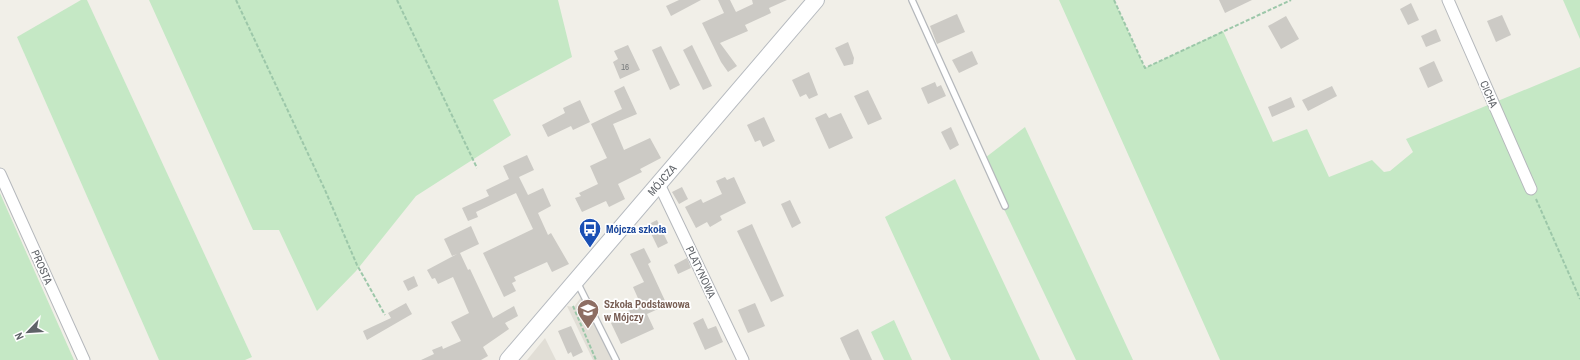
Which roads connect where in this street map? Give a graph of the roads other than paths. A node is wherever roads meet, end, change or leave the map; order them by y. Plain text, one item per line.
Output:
1 (816, 0) edge
2 (912, 0) edge
3 (1448, 0) edge
4 (0, 174) edge
5 (659, 184) junction
6 (1531, 189) road end
7 (1005, 206) dead end
8 (576, 280) junction
9 (84, 360) edge
10 (508, 360) edge
11 (616, 360) edge
12 (743, 360) edge

1 - 5 street, MÓJCZA
2 - 7 lane
3 - 6 street, CICHA
4 - 9 street, PROSTA
5 - 8 street, MÓJCZA
5 - 12 street, PLATYNOWA
8 - 10 street, MÓJCZA
8 - 11 lane

